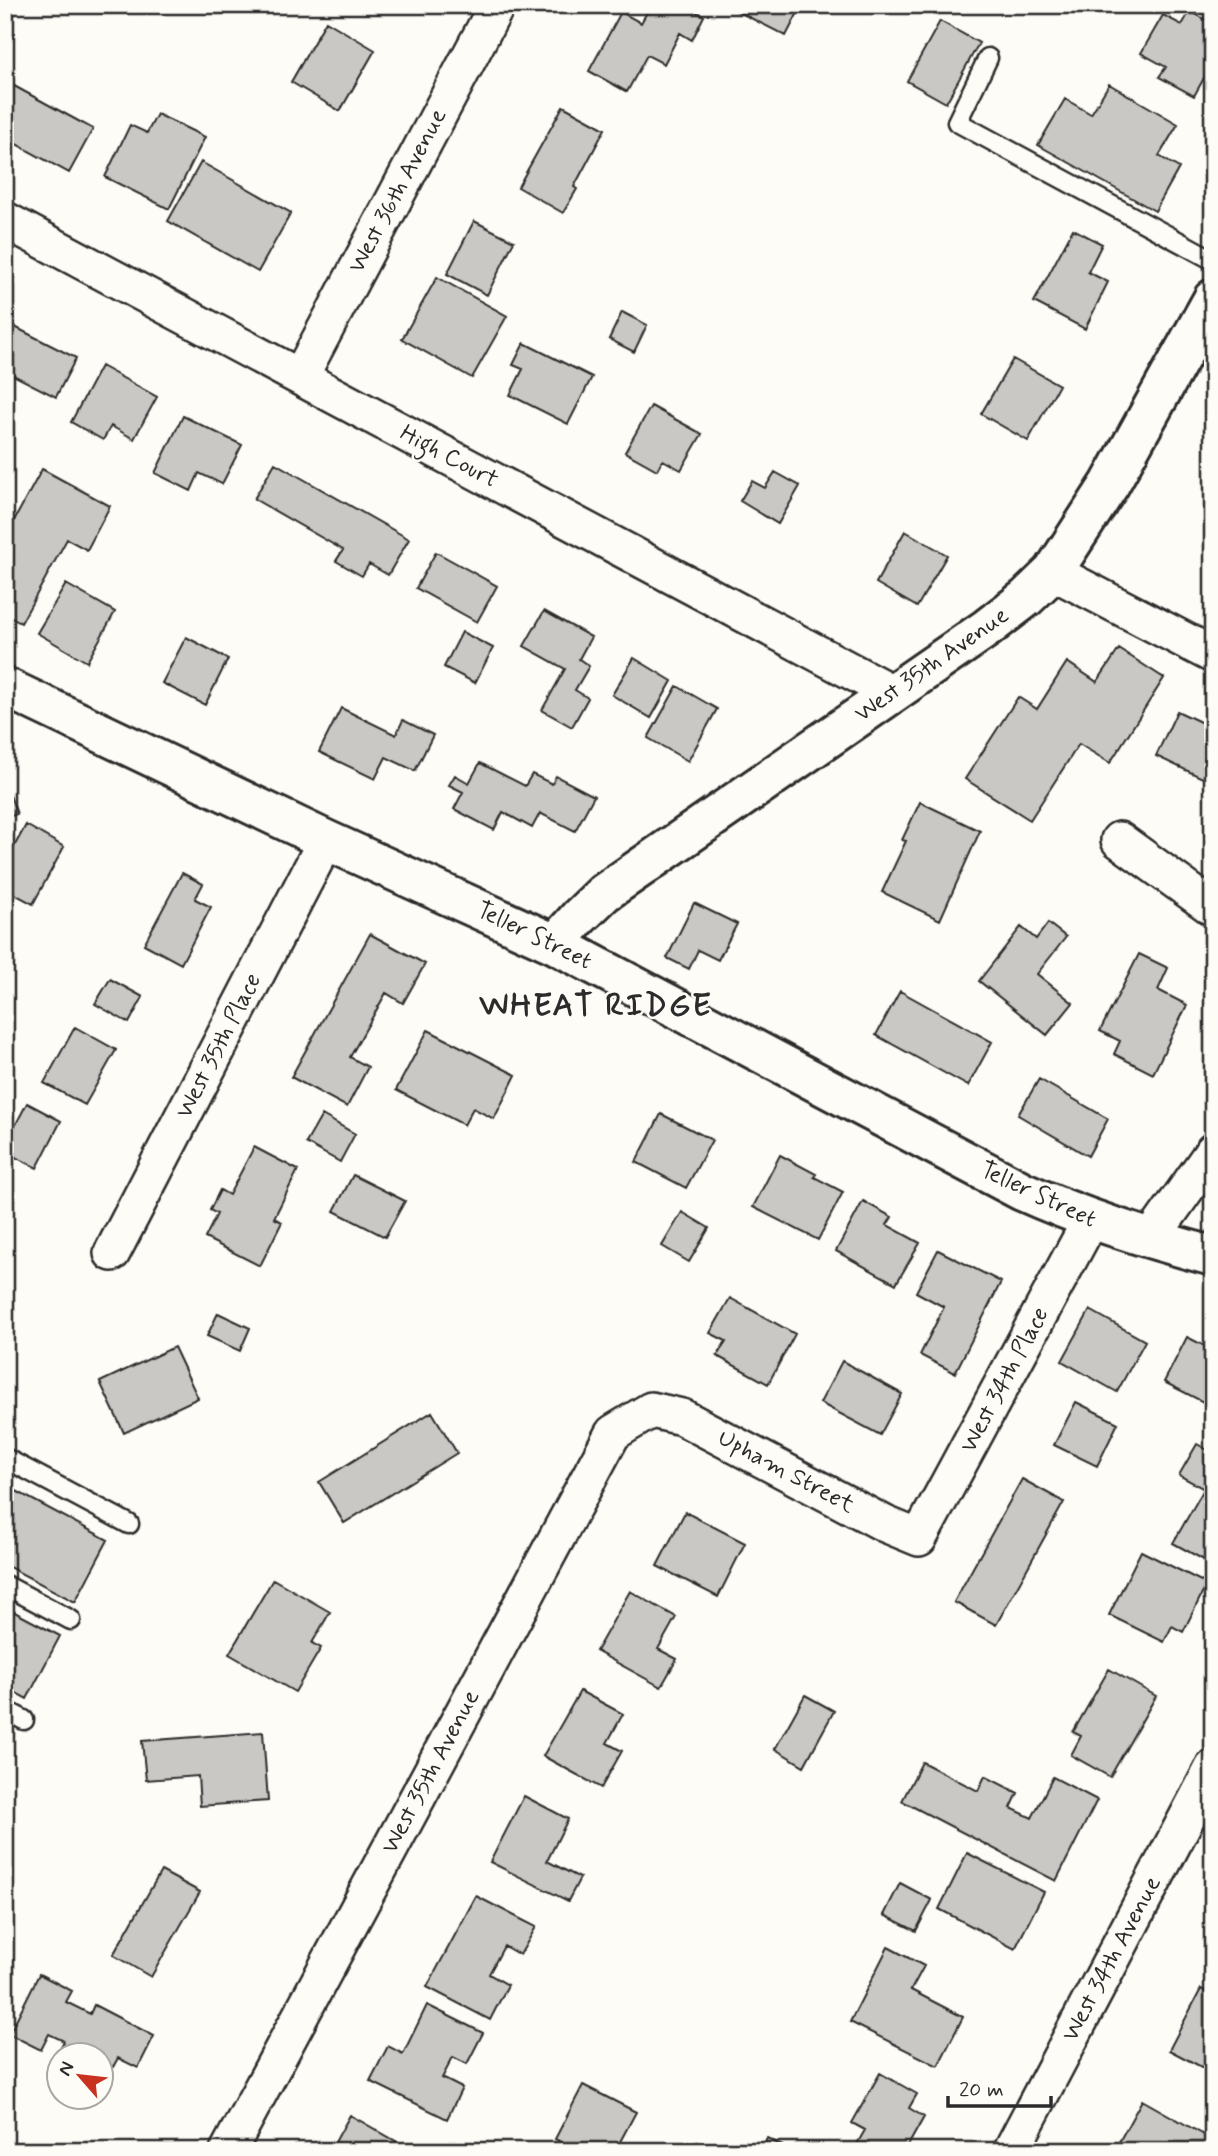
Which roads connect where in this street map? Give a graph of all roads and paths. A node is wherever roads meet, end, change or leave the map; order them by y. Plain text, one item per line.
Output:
1 (497, 5) edge
2 (988, 58) dead end
3 (5, 220) edge
4 (1213, 260) edge
5 (1213, 299) edge
6 (300, 377) junction
7 (1053, 572) junction
8 (1213, 654) edge
9 (5, 687) edge
10 (892, 693) junction
11 (326, 840) junction
12 (1119, 841) dead end
13 (1213, 908) edge
14 (555, 944) junction
15 (1213, 1151) edge
16 (1090, 1221) junction
17 (1150, 1240) junction
18 (112, 1252) dead end
19 (1213, 1256) edge
20 (651, 1410) joint
21 (5, 1458) edge
22 (129, 1524) dead end
23 (919, 1538) joint
24 (5, 1586) edge
25 (71, 1620) dead end
26 (5, 1710) edge
27 (24, 1720) dead end
28 (1213, 1768) edge
29 (228, 2151) edge
30 (1012, 2151) edge

1 - 6 street, West 36th Avenue
2 - 4 lane
3 - 6 street, High Court
5 - 7 street, West 35th Avenue
6 - 10 street, High Court
7 - 8 street
7 - 10 street, West 35th Avenue
9 - 11 street, Teller Street
10 - 14 street, West 35th Avenue
11 - 14 street, Teller Street
11 - 18 street, West 35th Place
12 - 13 street
14 - 16 street, Teller Street
15 - 17 street
16 - 17 street, Teller Street
16 - 23 street, West 34th Place
17 - 19 street, Teller Street
20 - 23 street, Upham Street
20 - 29 street, West 35th Avenue
21 - 22 lane
24 - 25 lane
26 - 27 lane
28 - 30 street, West 34th Avenue

